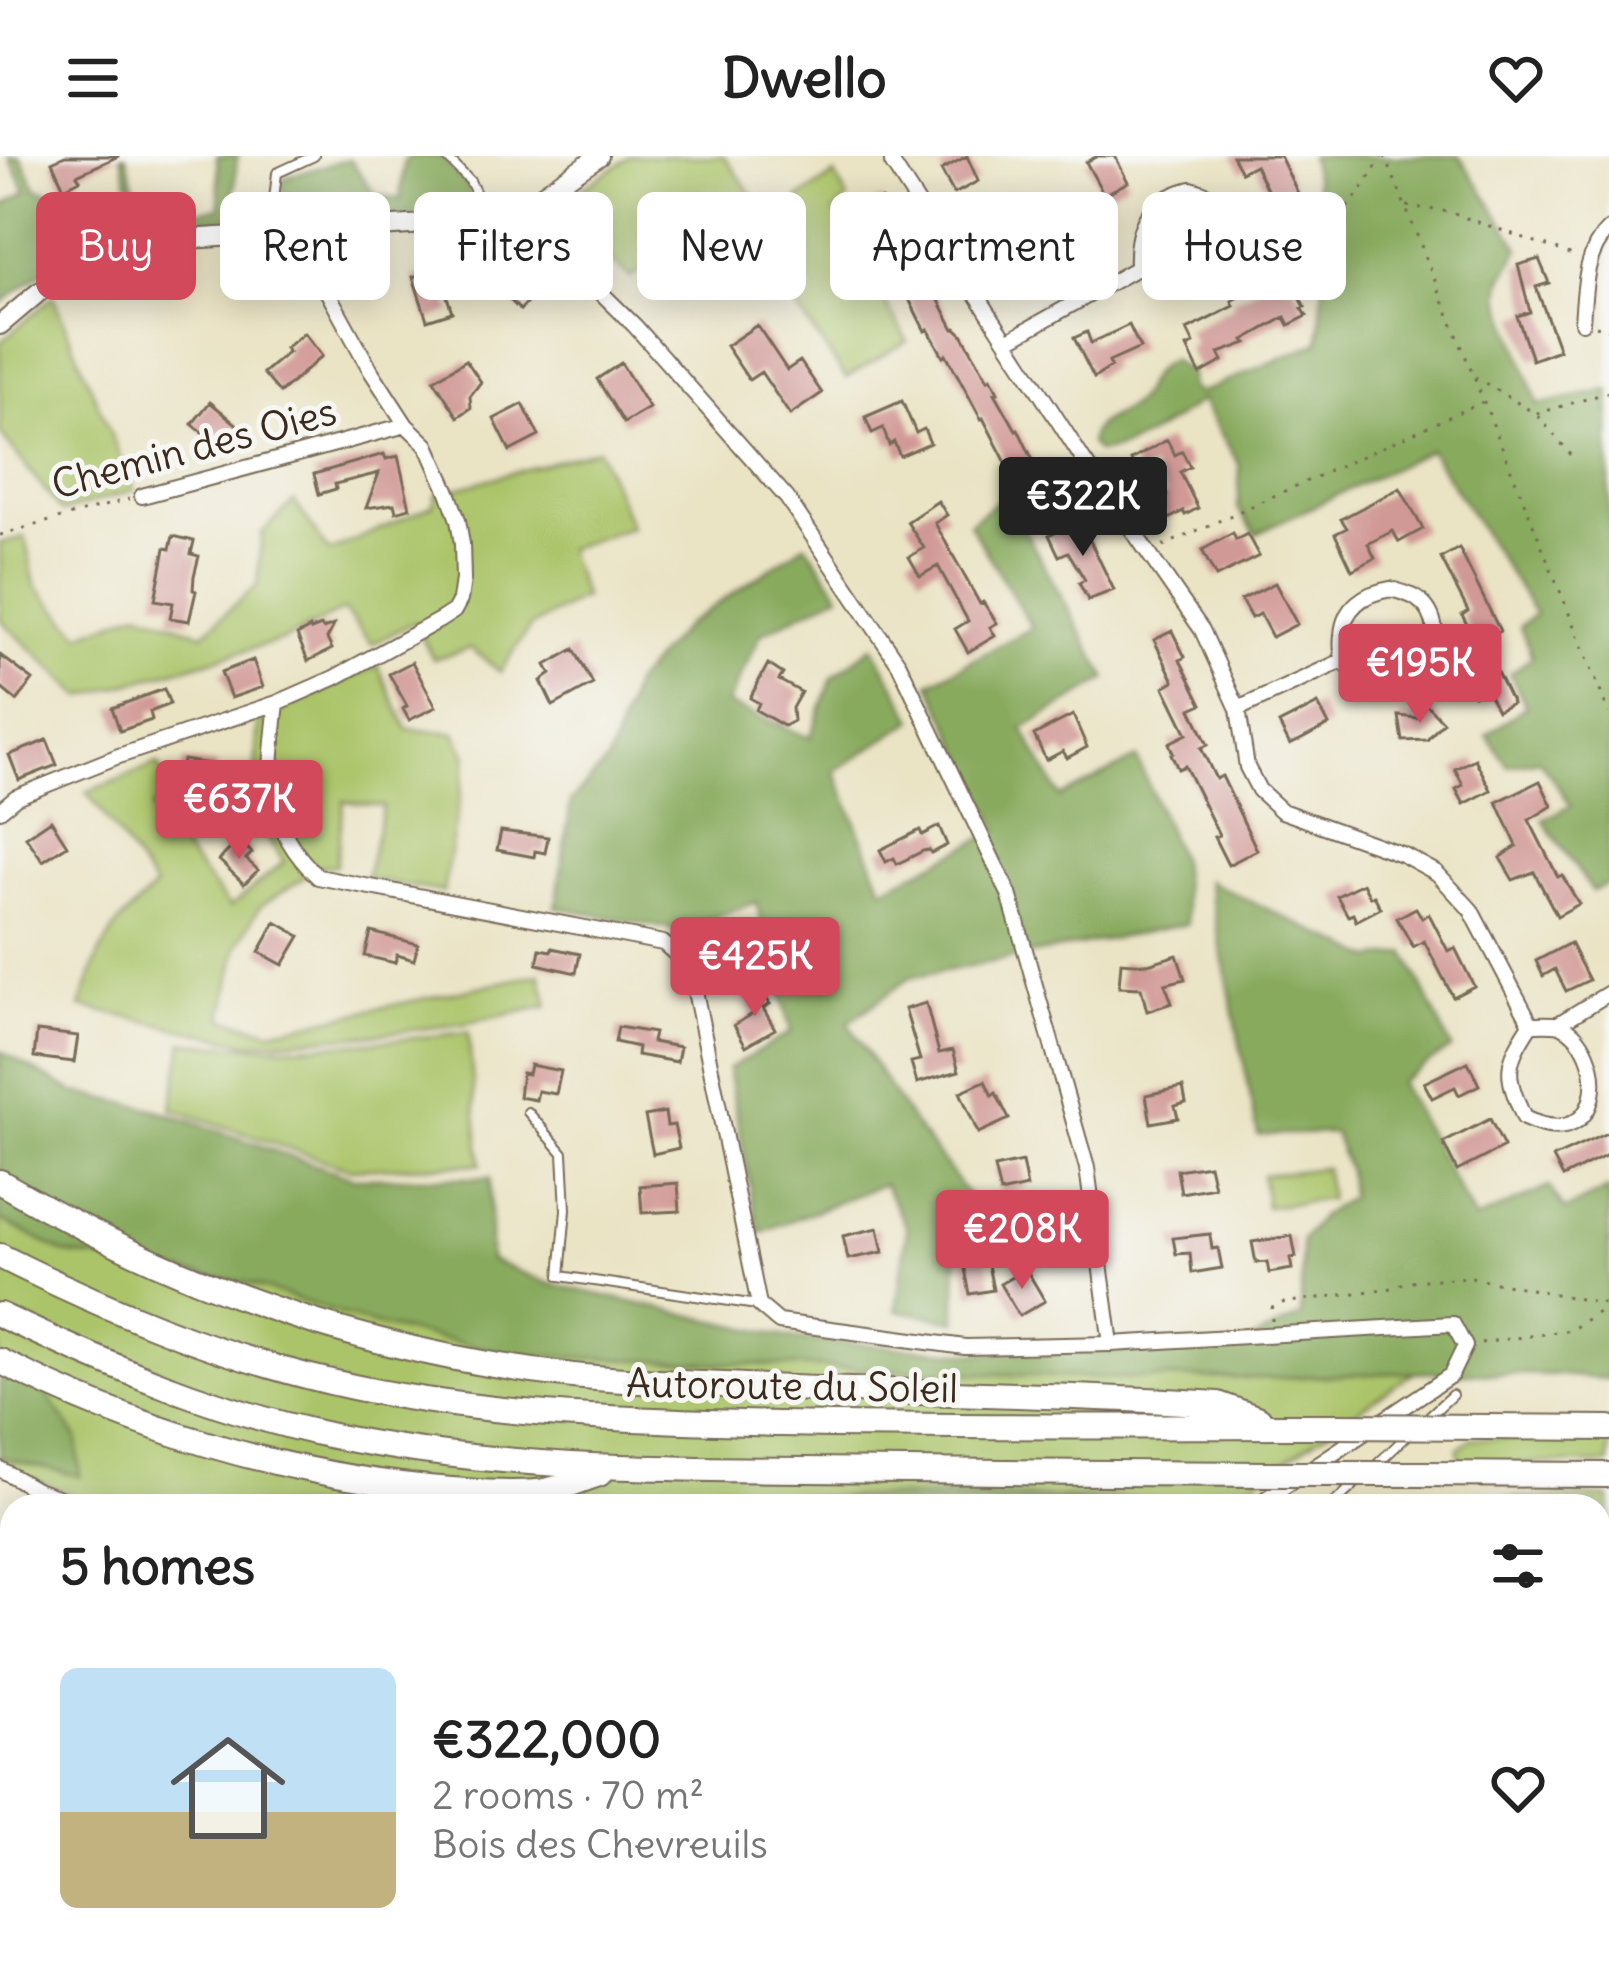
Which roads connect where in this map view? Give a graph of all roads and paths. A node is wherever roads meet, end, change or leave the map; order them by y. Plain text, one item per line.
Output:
1 (314, 156) edge
2 (445, 156) edge
3 (599, 156) edge
4 (892, 156) edge
5 (1384, 156) edge
6 (275, 192) edge
7 (475, 192) edge
8 (546, 192) edge
9 (1406, 206) junction
10 (1346, 210) edge
11 (1609, 230) edge
12 (1142, 232) edge
13 (220, 236) edge
14 (1591, 260) junction
15 (1137, 268) junction
16 (1142, 270) edge
17 (331, 300) edge
18 (608, 300) edge
19 (1582, 322) dead end
20 (0, 325) edge
21 (1007, 341) junction
22 (1474, 376) junction
23 (1609, 392) edge
24 (1484, 401) junction
25 (1536, 414) junction
26 (406, 425) junction
27 (1573, 457) dead end
28 (142, 496) joint
29 (0, 535) edge
30 (1146, 553) junction
31 (1344, 659) junction
32 (277, 704) junction
33 (1238, 709) junction
34 (1609, 712) edge
35 (0, 810) edge
36 (1609, 993) edge
37 (1531, 1024) junction
38 (1558, 1024) junction
39 (528, 1112) dead end
40 (0, 1182) edge
41 (0, 1256) edge
42 (759, 1305) junction
43 (1609, 1305) edge
44 (0, 1315) edge
45 (1271, 1335) junction
46 (1111, 1344) junction
47 (1466, 1346) junction
48 (0, 1361) edge
49 (1452, 1395) dead end
50 (1278, 1426) junction
51 (1609, 1428) edge
52 (619, 1468) junction
53 (0, 1469) edge
54 (1609, 1475) edge
55 (48, 1494) edge
56 (1273, 1494) edge
57 (1344, 1494) edge

1 - 6 lane
2 - 7 lane
3 - 8 main road
4 - 21 street
5 - 9 path
5 - 10 path
9 - 14 path
9 - 22 path
11 - 14 street
12 - 15 street
13 - 20 main road
14 - 19 street
15 - 16 street
15 - 21 street
17 - 26 street
18 - 46 street
21 - 30 street
22 - 24 path
22 - 25 path
23 - 25 path
24 - 30 path
24 - 34 path
25 - 27 path
26 - 28 street, Chemin des Oies
26 - 32 street
28 - 29 path, Chemin des Oies
30 - 33 street
31 - 31 street
31 - 33 street
32 - 35 street
32 - 42 street
33 - 37 street
36 - 38 street
37 - 38 street
37 - 38 street
39 - 42 lane
40 - 50 highway
41 - 50 highway, Autoroute du Soleil
42 - 46 street
43 - 45 path
43 - 47 path
44 - 52 highway
45 - 46 street
45 - 47 street
47 - 56 street
48 - 52 highway
49 - 57 lane
50 - 51 highway, Autoroute du Soleil, bridge
52 - 54 highway, bridge
53 - 55 street

